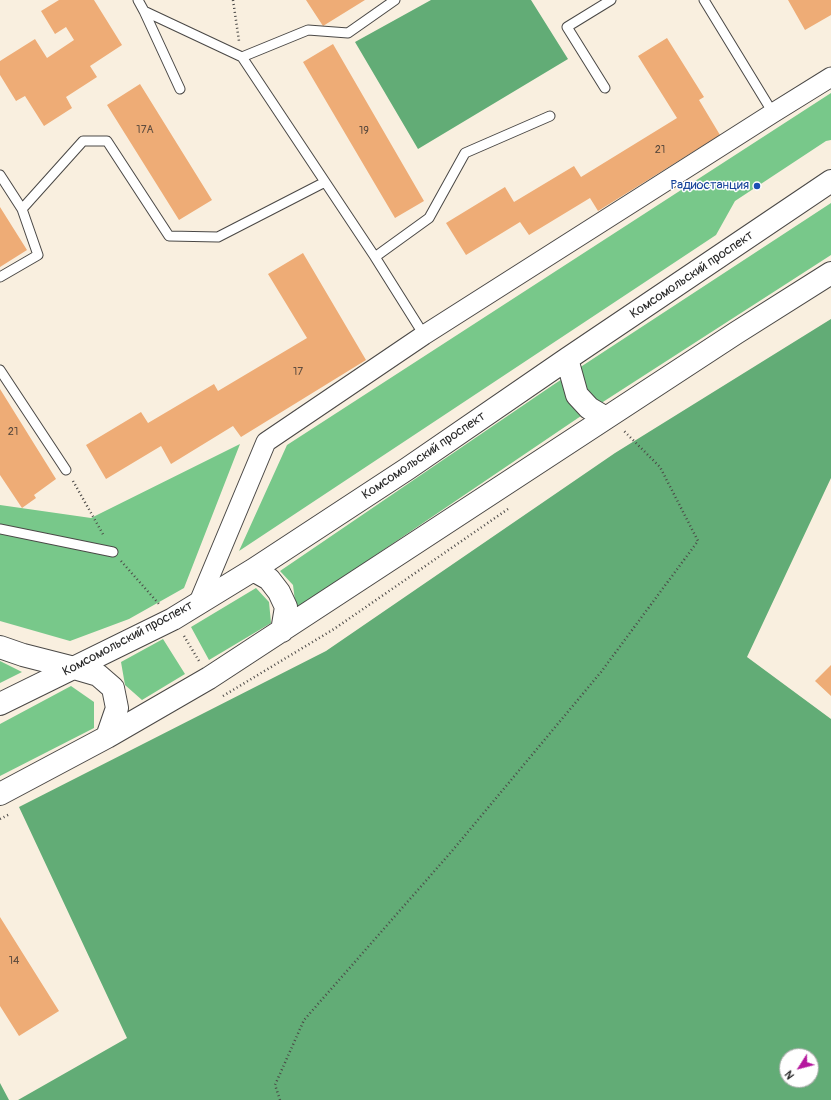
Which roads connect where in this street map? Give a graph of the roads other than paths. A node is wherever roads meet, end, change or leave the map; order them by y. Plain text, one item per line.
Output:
1 (138, 0) edge
2 (395, 0) edge
3 (611, 0) edge
4 (704, 0) edge
5 (144, 11) junction
6 (242, 57) junction
7 (831, 77) edge
8 (180, 88) dead end
9 (605, 88) dead end
10 (773, 113) junction
11 (550, 116) dead end
12 (0, 176) edge
13 (831, 181) edge
14 (325, 182) junction
15 (22, 209) junction
16 (375, 257) junction
17 (831, 273) edge
18 (0, 277) edge
19 (424, 335) junction
20 (567, 359) junction
21 (0, 370) edge
22 (606, 418) junction
23 (66, 470) road end
24 (0, 529) edge
25 (113, 552) road end
26 (253, 570) junction
27 (199, 602) junction
28 (282, 631) junction
29 (0, 647) edge
30 (74, 668) junction
31 (0, 704) edge
32 (107, 737) junction
33 (0, 794) edge

1 - 5 lane
2 - 6 lane
3 - 9 lane
4 - 10 lane
5 - 6 lane
5 - 8 lane
6 - 14 lane
7 - 10 street
10 - 19 street
11 - 16 lane
12 - 15 lane
13 - 20 main road, Комсомольский проспект
14 - 15 lane
14 - 16 lane
15 - 18 lane
16 - 19 lane
17 - 22 main road
19 - 27 street
20 - 22 main road
20 - 26 main road, Комсомольский проспект
21 - 23 lane
22 - 28 main road
24 - 25 lane
26 - 27 main road, Комсомольский проспект
26 - 28 main road
27 - 30 main road, Комсомольский проспект
28 - 32 main road
29 - 30 main road
30 - 31 main road, Комсомольский проспект
30 - 32 main road
32 - 33 main road

